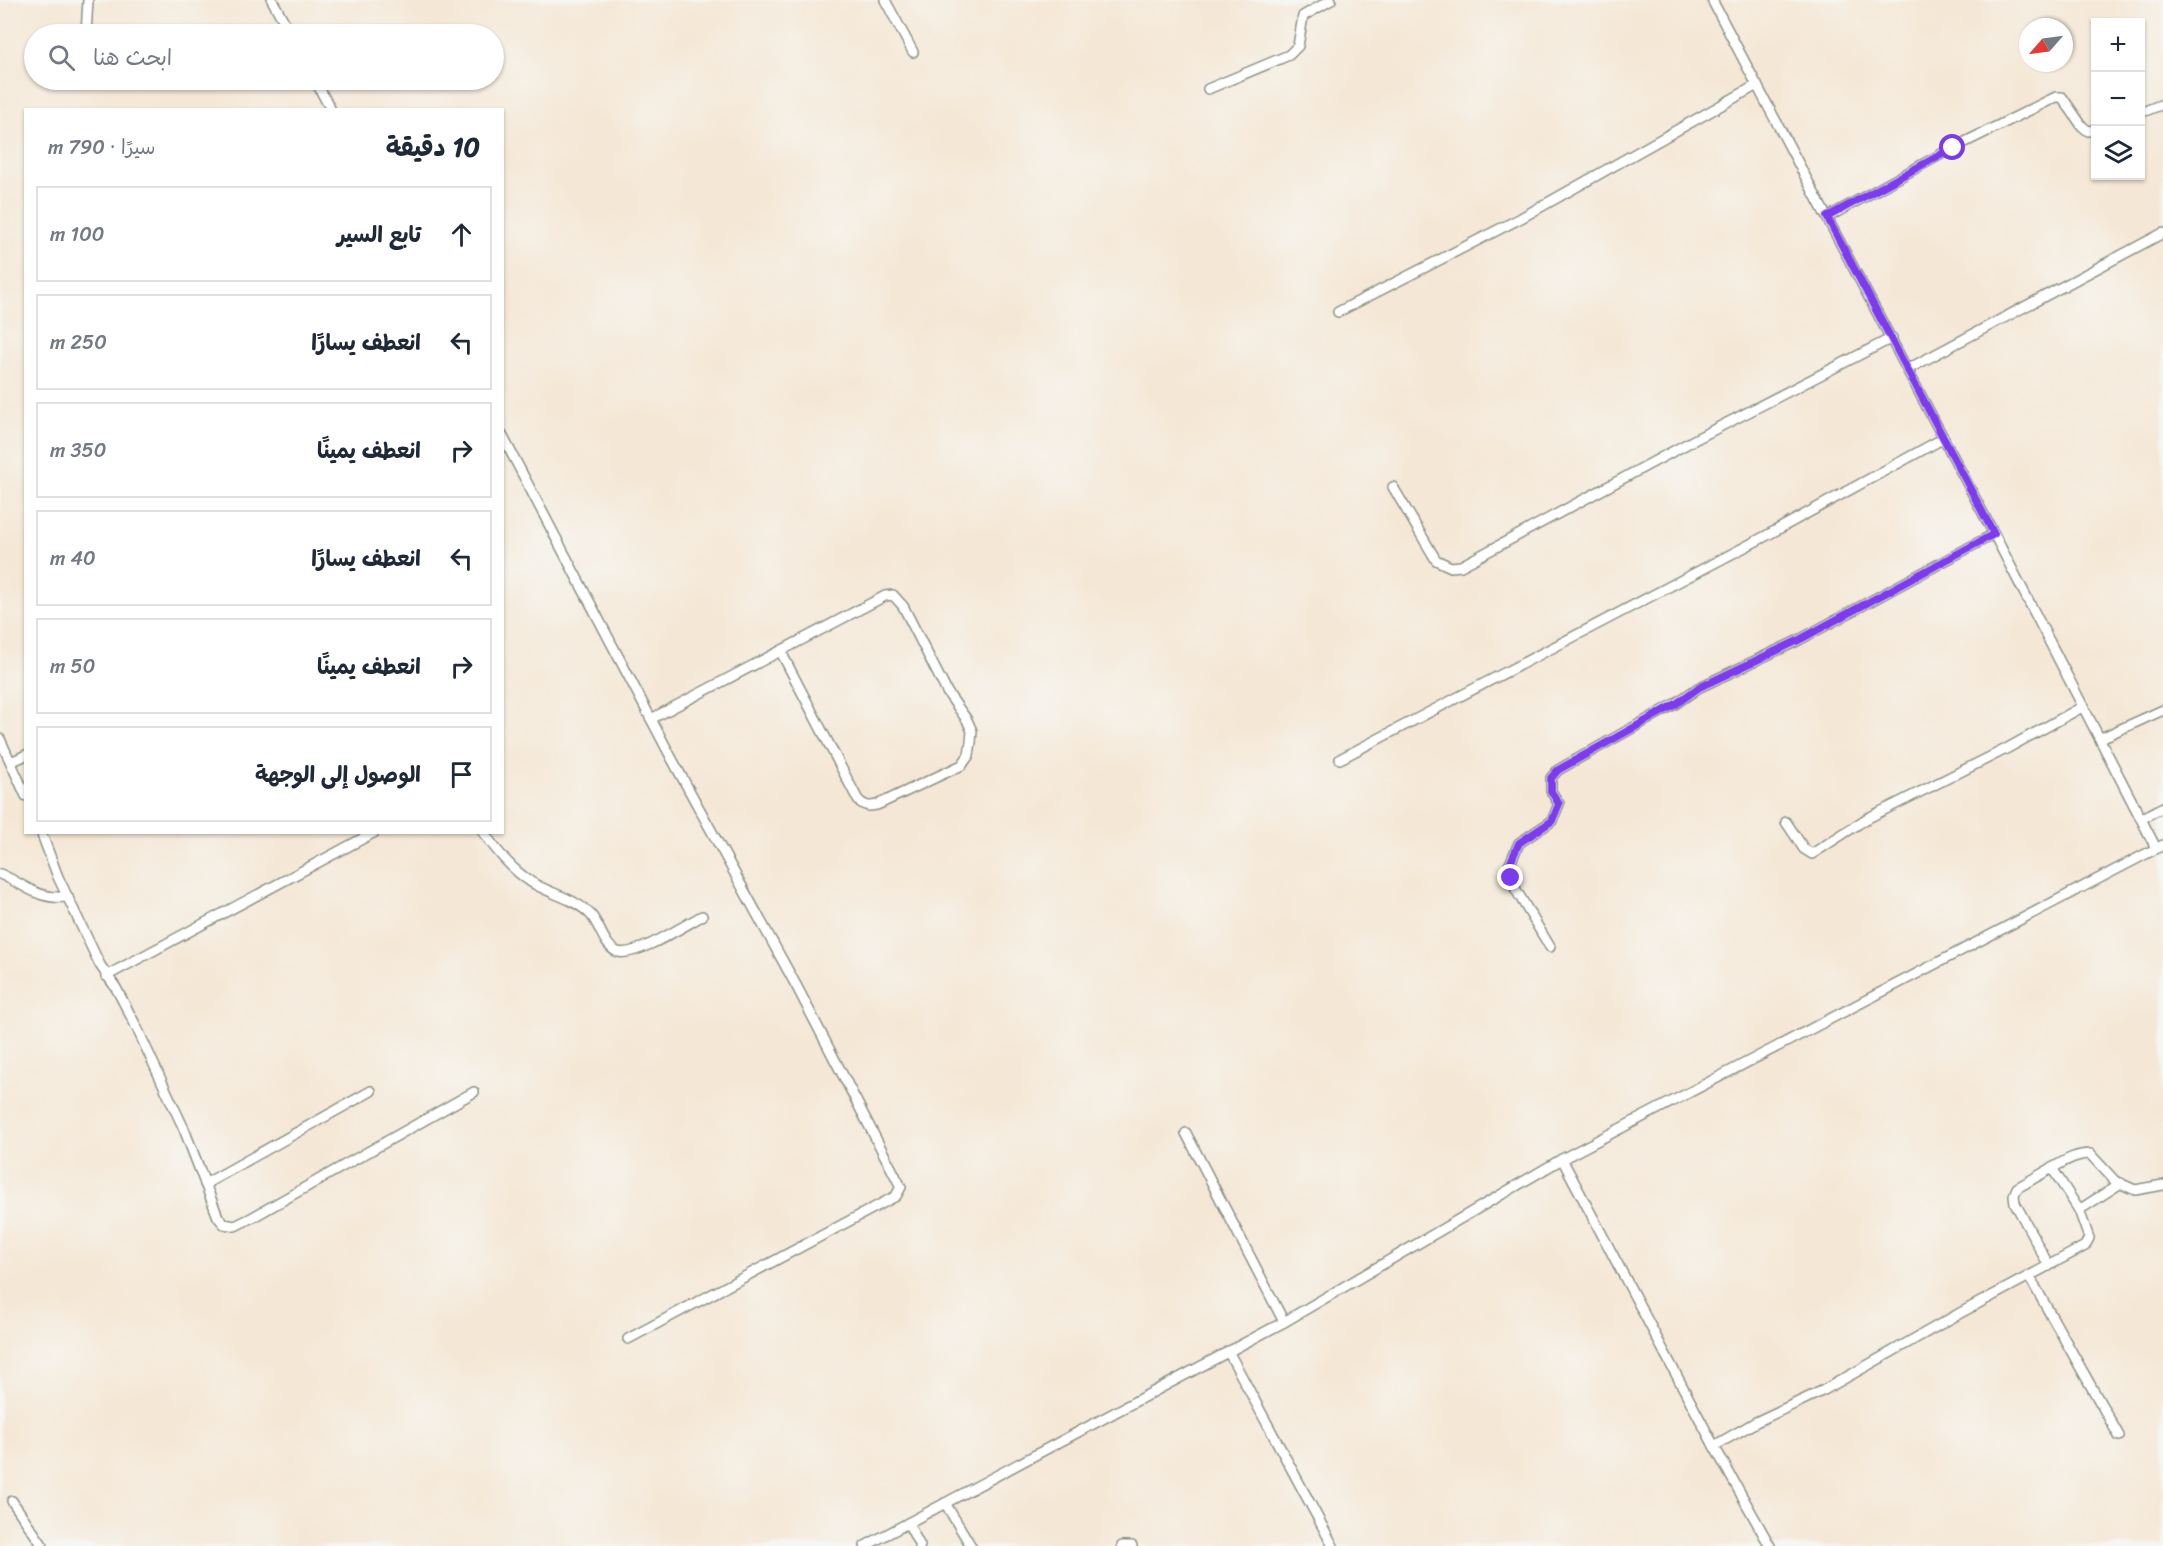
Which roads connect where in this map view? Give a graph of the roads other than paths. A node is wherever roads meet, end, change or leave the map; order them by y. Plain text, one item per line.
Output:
1 (88, 0) edge
2 (273, 0) edge
3 (885, 0) edge
4 (1331, 0) edge
5 (1712, 0) edge
6 (87, 24) edge
7 (286, 24) edge
8 (913, 52) dead end
9 (1757, 85) junction
10 (1208, 89) dead end
11 (320, 90) edge
12 (2163, 104) edge
13 (330, 108) edge
14 (2145, 111) edge
15 (2091, 131) edge
16 (1827, 217) junction
17 (2163, 233) edge
18 (1338, 312) dead end
19 (1892, 338) junction
20 (1908, 369) junction
21 (1944, 438) junction
22 (504, 439) edge
23 (1392, 487) dead end
24 (1994, 534) junction
25 (781, 652) junction
26 (2084, 706) junction
27 (2163, 710) edge
28 (651, 718) junction
29 (2101, 738) junction
30 (0, 739) edge
31 (3, 750) edge
32 (24, 755) edge
33 (1340, 759) dead end
34 (10, 762) junction
35 (24, 792) edge
36 (2163, 807) edge
37 (2142, 818) junction
38 (1786, 822) dead end
39 (42, 834) edge
40 (371, 834) edge
41 (485, 834) edge
42 (2160, 846) edge
43 (0, 874) edge
44 (68, 897) junction
45 (702, 916) dead end
46 (1550, 947) dead end
47 (106, 976) junction
48 (371, 1091) dead end
49 (474, 1092) dead end
50 (1186, 1133) dead end
51 (1562, 1159) junction
52 (2052, 1168) junction
53 (2121, 1183) junction
54 (205, 1184) junction
55 (2163, 1185) edge
56 (2079, 1210) junction
57 (2049, 1266) junction
58 (2029, 1276) junction
59 (1284, 1322) junction
60 (628, 1339) dead end
61 (1228, 1351) junction
62 (2119, 1436) dead end
63 (1713, 1446) junction
64 (12, 1501) dead end
65 (945, 1503) junction
66 (908, 1523) junction
67 (43, 1546) edge
68 (865, 1546) edge
69 (920, 1546) edge
70 (971, 1546) edge
71 (1122, 1546) edge
72 (1132, 1546) edge
73 (1333, 1546) edge
74 (1770, 1546) edge

1 - 6 street
2 - 7 street
3 - 8 street
4 - 10 street
5 - 9 street
9 - 16 street
9 - 18 street
11 - 13 street
12 - 14 street
15 - 16 street
16 - 19 street
17 - 20 street
19 - 20 street
19 - 23 street
20 - 21 street
21 - 24 street
21 - 33 street
22 - 28 street
24 - 26 street
24 - 46 street
25 - 25 street
25 - 28 street
26 - 29 street
26 - 38 street
27 - 29 street
28 - 60 street
29 - 37 street
30 - 31 street
31 - 34 street
32 - 34 street
34 - 35 street
36 - 37 street
37 - 42 street
39 - 44 street
40 - 47 street
41 - 45 street
42 - 51 street
43 - 44 street
44 - 47 street
47 - 54 street
48 - 54 street
49 - 54 street
50 - 59 street
51 - 59 street
51 - 63 street
52 - 53 street
52 - 56 street
52 - 57 street
53 - 55 street
53 - 56 street
56 - 57 street
57 - 58 street
58 - 62 street
58 - 63 street
59 - 61 street
61 - 65 street
61 - 73 street
63 - 74 street
64 - 67 street
65 - 66 street
65 - 70 street
66 - 68 street
66 - 69 street
71 - 72 street

